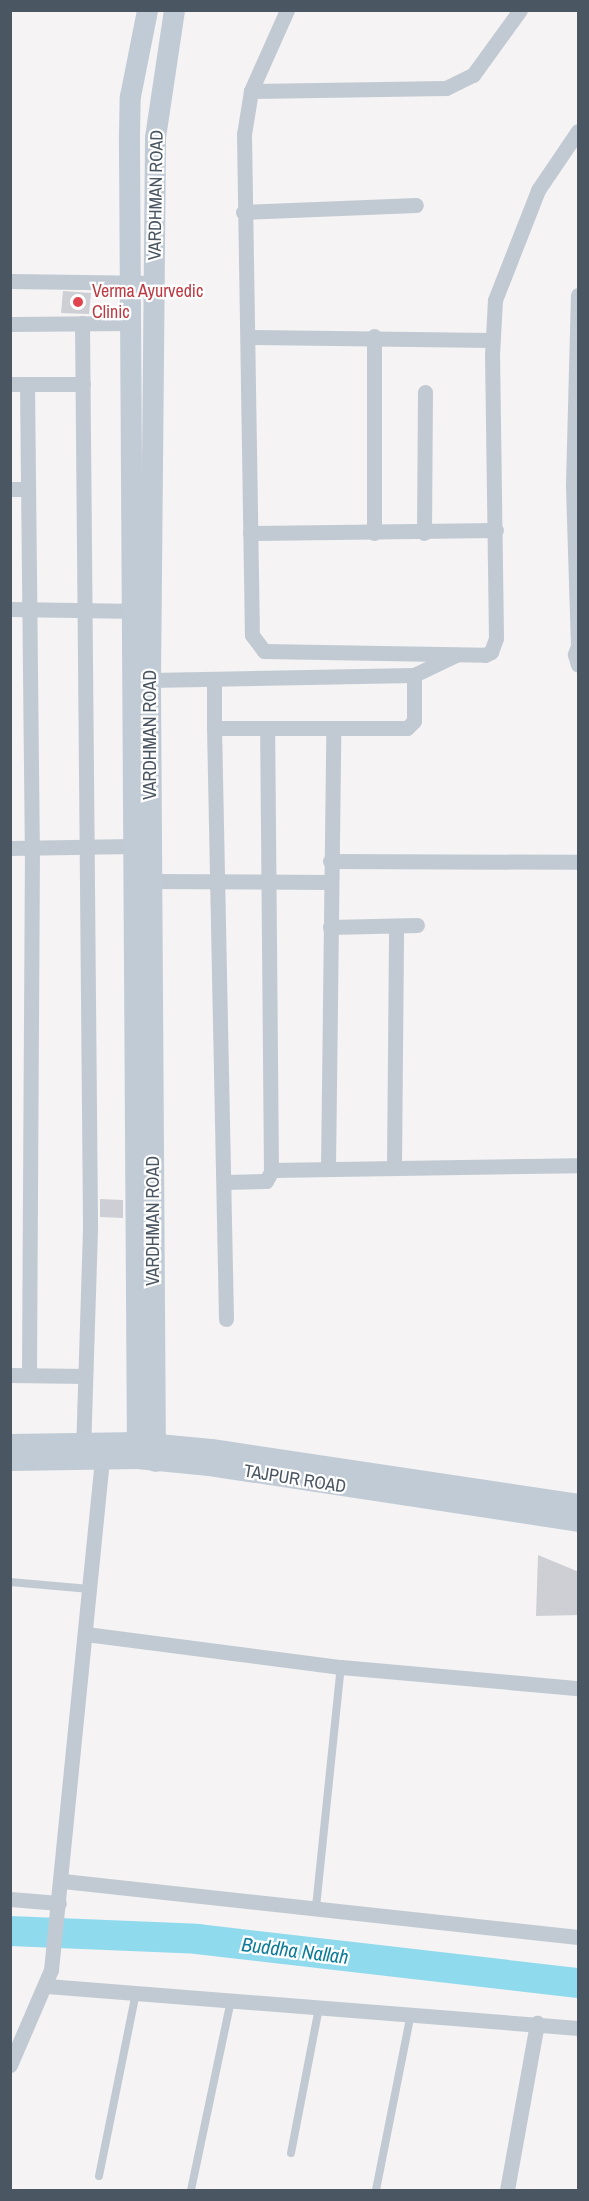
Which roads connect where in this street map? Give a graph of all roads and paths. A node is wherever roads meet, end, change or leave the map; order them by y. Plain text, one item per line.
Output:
1 (147, 10) edge
2 (174, 10) edge
3 (287, 10) edge
4 (520, 10) edge
5 (251, 91) junction
6 (579, 130) edge
7 (416, 206) dead end
8 (243, 212) junction
9 (10, 281) edge
10 (130, 282) junction
11 (155, 283) junction
12 (579, 295) edge
13 (130, 323) junction
14 (10, 324) edge
15 (82, 324) junction
16 (374, 336) junction
17 (248, 337) junction
18 (492, 340) junction
19 (10, 384) edge
20 (27, 384) junction
21 (82, 384) junction
22 (425, 392) dead end
23 (576, 431) edge
24 (576, 484) edge
25 (10, 489) edge
26 (28, 489) junction
27 (496, 530) junction
28 (250, 533) junction
29 (374, 533) junction
30 (424, 533) junction
31 (10, 609) edge
32 (28, 609) junction
33 (86, 609) junction
34 (142, 611) junction
35 (578, 646) edge
36 (456, 655) junction
37 (579, 665) edge
38 (414, 675) junction
39 (150, 680) junction
40 (214, 681) junction
41 (214, 728) junction
42 (267, 728) junction
43 (333, 728) junction
44 (134, 846) junction
45 (10, 848) edge
46 (32, 848) junction
47 (88, 848) junction
48 (330, 861) junction
49 (579, 862) edge
50 (215, 880) junction
51 (268, 880) junction
52 (151, 881) junction
53 (330, 882) junction
54 (417, 925) dead end
55 (396, 926) junction
56 (330, 927) junction
57 (579, 1165) edge
58 (394, 1167) junction
59 (328, 1168) junction
60 (271, 1170) junction
61 (225, 1182) junction
62 (226, 1319) dead end
63 (10, 1375) edge
64 (30, 1375) junction
65 (85, 1376) junction
66 (10, 1444) edge
67 (93, 1450) junction
68 (146, 1451) junction
69 (10, 1461) edge
70 (579, 1504) edge
71 (579, 1521) edge
72 (10, 1582) edge
73 (90, 1589) junction
74 (86, 1634) junction
75 (341, 1667) junction
76 (579, 1688) edge
77 (63, 1881) junction
78 (10, 1899) edge
79 (316, 1907) junction
80 (59, 1908) junction
81 (578, 1933) edge
82 (47, 1986) junction
83 (136, 1993) junction
84 (231, 2000) junction
85 (319, 2008) junction
86 (412, 2012) junction
87 (537, 2023) junction
88 (579, 2028) edge
89 (10, 2065) edge
90 (291, 2152) dead end
91 (99, 2175) dead end
92 (190, 2190) edge
93 (376, 2190) edge
94 (507, 2190) edge

1 - 10 street, VARDHMAN ROAD
2 - 11 street, VARDHMAN ROAD
3 - 5 street
4 - 5 street
5 - 8 street
6 - 18 street
7 - 8 street
8 - 17 street
9 - 10 street
10 - 11 street
10 - 13 street, VARDHMAN ROAD
11 - 34 street, VARDHMAN ROAD
12 - 23 street
13 - 15 street
13 - 34 street, VARDHMAN ROAD
14 - 15 street
15 - 21 street
16 - 17 street
16 - 18 street
16 - 29 street
17 - 28 street
18 - 27 street
19 - 20 street
20 - 21 street
20 - 26 street
21 - 33 street
22 - 30 street
23 - 24 street
24 - 35 street
25 - 26 street
26 - 32 street
27 - 30 street
27 - 36 street
28 - 29 street
28 - 36 street
29 - 30 street
31 - 32 street
32 - 33 street
32 - 46 street
33 - 34 street
33 - 47 street
34 - 39 street, VARDHMAN ROAD
34 - 44 street, VARDHMAN ROAD
35 - 37 street
36 - 38 street
38 - 40 street
38 - 43 street
39 - 40 street
39 - 52 street, VARDHMAN ROAD
40 - 41 street
41 - 42 street
41 - 50 street
42 - 43 street
42 - 51 street
43 - 48 street
44 - 47 street
44 - 68 street, VARDHMAN ROAD
45 - 46 street
46 - 47 street
46 - 64 street
47 - 65 street
48 - 49 street
48 - 53 street
50 - 51 street
50 - 52 street
50 - 61 street
51 - 53 street
51 - 60 street
52 - 68 street, VARDHMAN ROAD
53 - 56 street
54 - 55 street
55 - 56 street
55 - 58 street
56 - 59 street
57 - 58 street
58 - 59 street
59 - 60 street
60 - 61 street
61 - 62 street
63 - 64 street
64 - 65 street
65 - 67 street
66 - 67 street, TAJPUR ROAD
67 - 68 street, TAJPUR ROAD
67 - 69 street, TAJPUR ROAD
67 - 73 street
68 - 70 street, TAJPUR ROAD
68 - 71 street, TAJPUR ROAD
72 - 73 lane
73 - 74 street
74 - 75 street
74 - 77 street
75 - 76 street
75 - 79 lane
77 - 79 street
77 - 80 street
78 - 80 street
79 - 81 street
80 - 82 street
82 - 83 street
82 - 89 street
83 - 84 street
83 - 91 lane
84 - 85 street
84 - 92 lane
85 - 86 street
85 - 90 lane
86 - 87 street
86 - 93 lane
87 - 88 street
87 - 94 street

